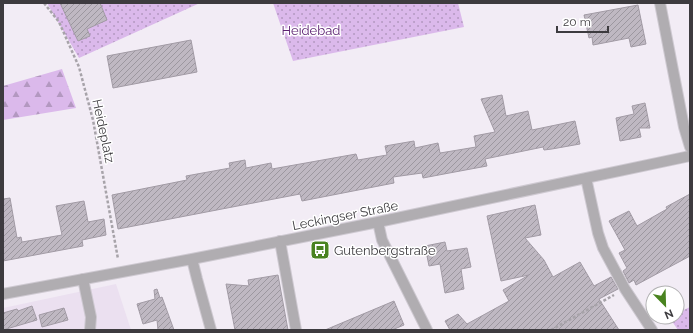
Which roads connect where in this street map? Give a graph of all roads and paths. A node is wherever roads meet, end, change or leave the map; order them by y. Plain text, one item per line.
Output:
1 (44, 3) edge
2 (660, 3) edge
3 (690, 147) edge
4 (690, 156) edge
5 (586, 178) junction
6 (378, 222) junction
7 (280, 241) junction
8 (192, 259) junction
9 (120, 272) junction
10 (83, 279) junction
11 (625, 289) junction
12 (3, 294) edge
13 (90, 330) edge
14 (211, 330) edge
15 (296, 330) edge
16 (427, 330) edge
17 (551, 330) edge
18 (652, 330) edge

1 - 9 path, Heideplatz
2 - 3 street
4 - 5 street, Leckingser Straße
5 - 6 street, Leckingser Straße
5 - 11 street
6 - 7 street, Leckingser Straße
6 - 16 street
7 - 8 street, Leckingser Straße
7 - 15 street
8 - 9 street, Leckingser Straße
8 - 14 street
9 - 10 street, Leckingser Straße
10 - 12 street, Leckingser Straße
10 - 13 street
11 - 17 path
11 - 18 street

